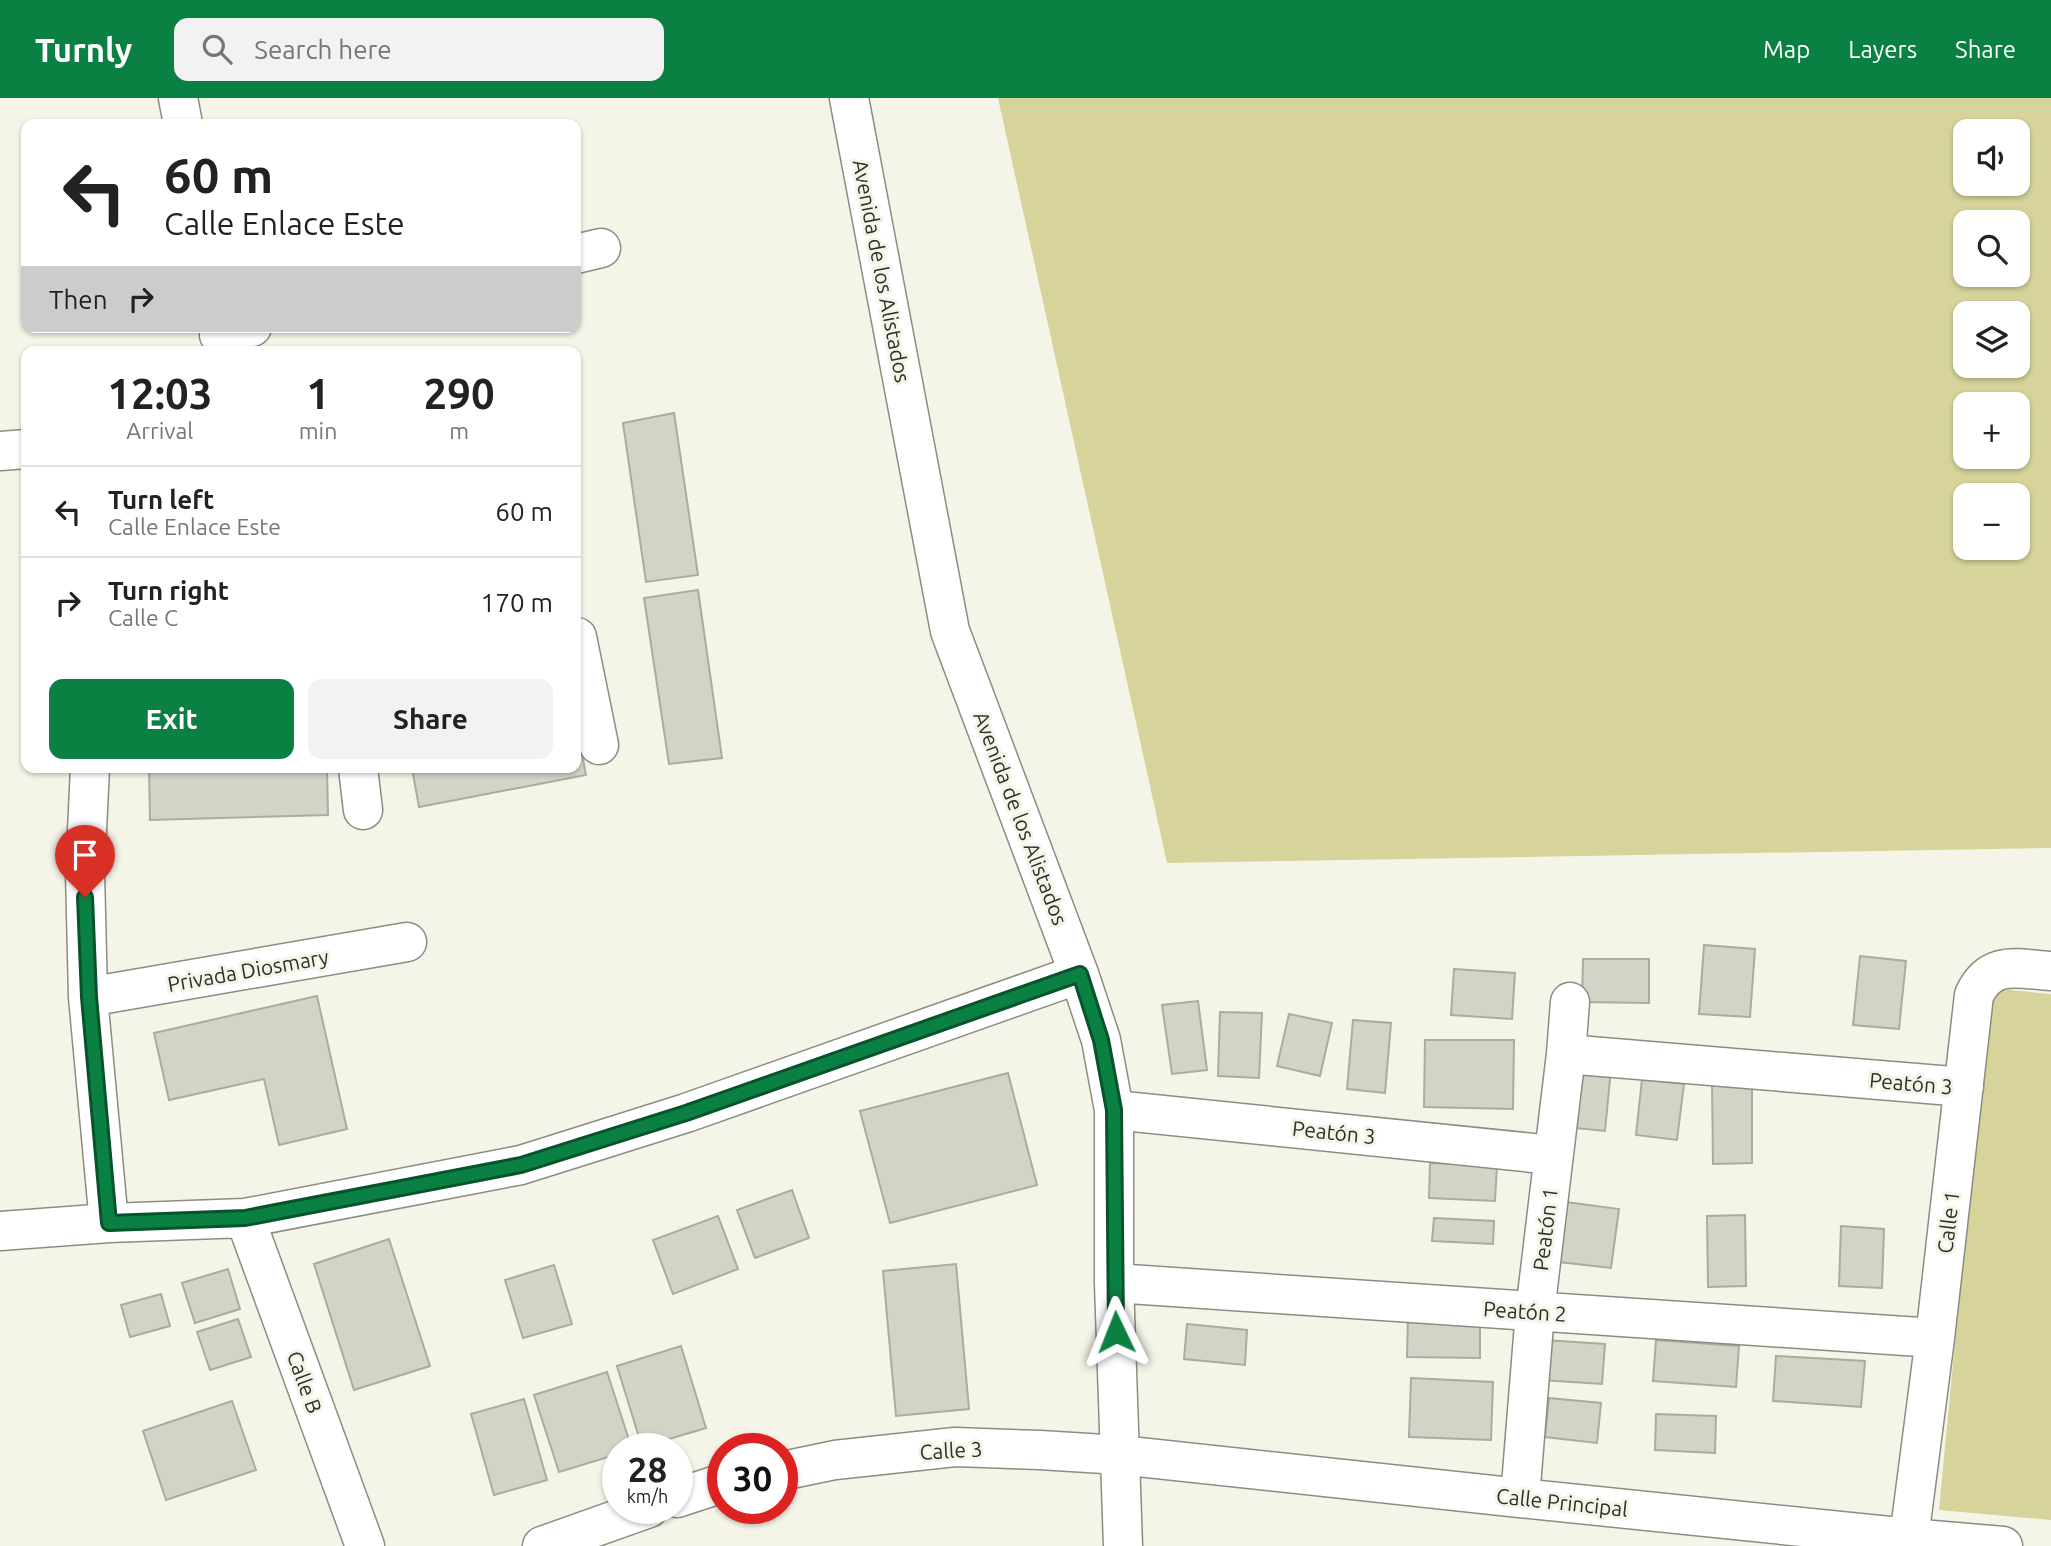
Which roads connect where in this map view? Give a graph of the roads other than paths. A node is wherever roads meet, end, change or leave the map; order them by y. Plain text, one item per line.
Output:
1 (178, 98) edge
2 (849, 98) edge
3 (182, 119) edge
4 (21, 449) edge
5 (0, 451) edge
6 (581, 662) edge
7 (598, 745) dead end
8 (90, 773) edge
9 (359, 773) edge
10 (363, 810) dead end
11 (407, 942) dead end
12 (2051, 971) edge
13 (1080, 974) junction
14 (89, 997) junction
15 (1570, 1002) dead end
16 (1566, 1054) junction
17 (1964, 1087) junction
18 (1114, 1110) junction
19 (1553, 1155) junction
20 (245, 1218) junction
21 (109, 1223) junction
22 (0, 1231) edge
23 (1114, 1283) junction
24 (1535, 1311) junction
25 (1935, 1338) junction
26 (1120, 1455) junction
27 (798, 1468) edge
28 (1520, 1498) junction
29 (604, 1524) edge
30 (1909, 1538) junction
31 (365, 1546) edge
32 (542, 1546) edge
33 (1123, 1546) edge
34 (2003, 1546) edge

1 - 3 street
2 - 13 street, Avenida de los Alistados
4 - 5 street
6 - 7 street
8 - 14 street
9 - 10 street
11 - 14 street, Privada Diosmary
12 - 17 street, Calle 1
13 - 18 street, Avenida de los Alistados
13 - 20 street
14 - 21 street
15 - 16 street, Peatón 1
16 - 17 street, Peatón 3
16 - 19 street, Peatón 1
17 - 25 street, Calle 1
18 - 19 street, Peatón 3
18 - 23 street, Avenida de los Alistados
19 - 24 street, Peatón 1
20 - 21 street
20 - 31 street, Calle B
21 - 22 street
23 - 24 street, Peatón 2
23 - 26 street, Avenida de los Alistados
24 - 25 street, Peatón 2
24 - 28 street, Peatón 1
25 - 30 street, Calle 1
26 - 27 street, Calle 3
26 - 28 street, Calle Principal
26 - 33 street, Avenida de los Alistados
28 - 30 street, Calle Principal
29 - 32 street
30 - 34 street, Calle Principal

